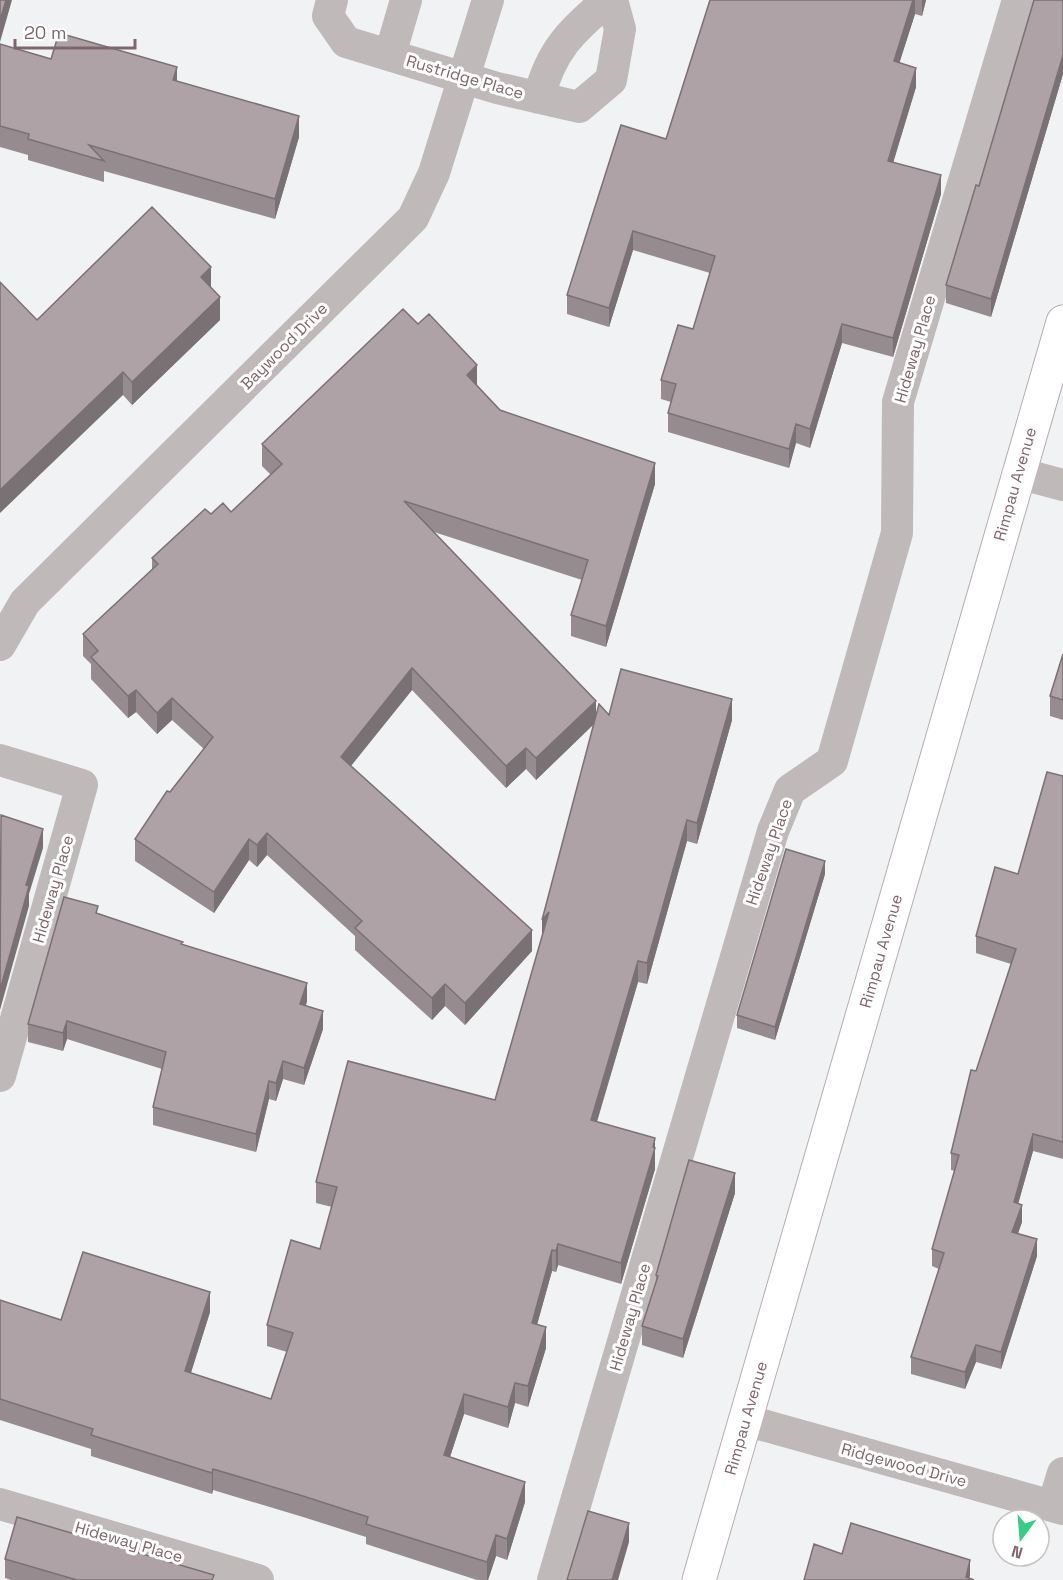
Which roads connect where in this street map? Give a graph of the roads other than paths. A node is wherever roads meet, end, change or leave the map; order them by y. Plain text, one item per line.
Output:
1 (332, 0) edge
2 (406, 0) edge
3 (488, 0) edge
4 (610, 0) edge
5 (1018, 0) edge
6 (390, 55) junction
7 (465, 78) junction
8 (539, 98) junction
9 (1063, 322) edge
10 (1018, 473) junction
11 (1063, 485) edge
12 (0, 645) edge
13 (0, 760) edge
14 (0, 1076) edge
15 (746, 1420) junction
16 (1063, 1473) edge
17 (0, 1504) edge
18 (1058, 1507) edge
19 (258, 1580) edge
20 (553, 1580) edge
21 (699, 1580) edge

1 - 6 street, Rustridge Place
2 - 6 street, Rustridge Place
3 - 7 street, Baywood Drive
4 - 8 street, Rustridge Place
4 - 8 street, Rustridge Place
5 - 20 street, Hideway Place
6 - 7 street, Rustridge Place
7 - 8 street, Rustridge Place
7 - 12 street, Baywood Drive
9 - 10 main road, Rimpau Avenue
10 - 11 street
10 - 15 main road, Rimpau Avenue
13 - 14 street, Hideway Place
15 - 18 street, Ridgewood Drive
15 - 21 main road, Rimpau Avenue
16 - 18 street
17 - 19 street, Hideway Place

